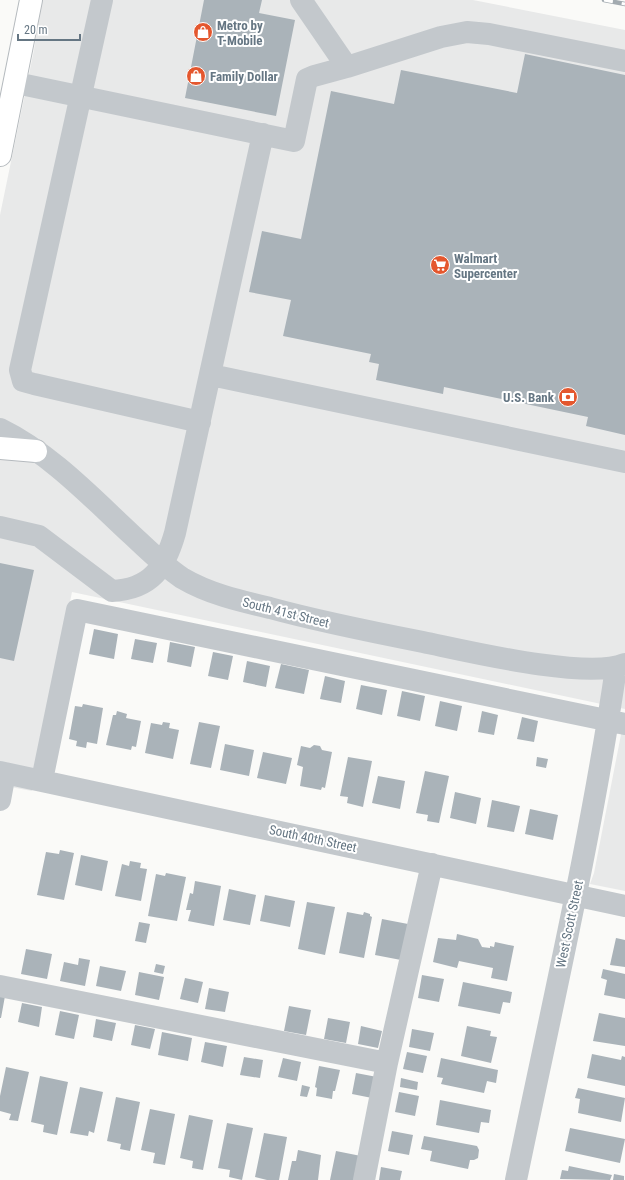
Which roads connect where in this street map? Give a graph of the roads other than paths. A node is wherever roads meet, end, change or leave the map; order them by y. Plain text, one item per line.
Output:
1 (32, 0) edge
2 (102, 0) edge
3 (301, 0) edge
4 (625, 61) edge
5 (347, 68) junction
6 (16, 83) junction
7 (80, 96) junction
8 (263, 134) junction
9 (0, 155) edge
10 (211, 374) junction
11 (200, 422) junction
12 (0, 429) edge
13 (0, 448) edge
14 (36, 451) junction
15 (625, 462) edge
16 (0, 527) edge
17 (163, 564) junction
18 (620, 666) edge
19 (617, 722) edge
20 (3, 773) edge
21 (42, 780) junction
22 (0, 800) edge
23 (432, 864) junction
24 (575, 894) junction
25 (625, 906) edge
26 (0, 986) edge
27 (388, 1063) junction
28 (364, 1180) edge
29 (516, 1180) edge

1 - 6 main road
2 - 7 street
3 - 5 street
4 - 5 street
5 - 8 street
6 - 7 street
6 - 9 main road
7 - 8 street
7 - 11 street
8 - 10 street
10 - 11 street
10 - 15 street
11 - 17 street
12 - 14 street, South 41st Street
13 - 14 main road
14 - 17 street, South 41st Street
16 - 17 street
17 - 18 street, South 41st Street
18 - 19 street, West Scott Street
19 - 21 street
19 - 24 street, West Scott Street
20 - 21 street, South 40th Street
20 - 22 street
21 - 23 street, South 40th Street
23 - 24 street, South 40th Street
23 - 27 street
24 - 25 street, South 40th Street
24 - 29 street, West Scott Street
26 - 27 street
27 - 28 street

